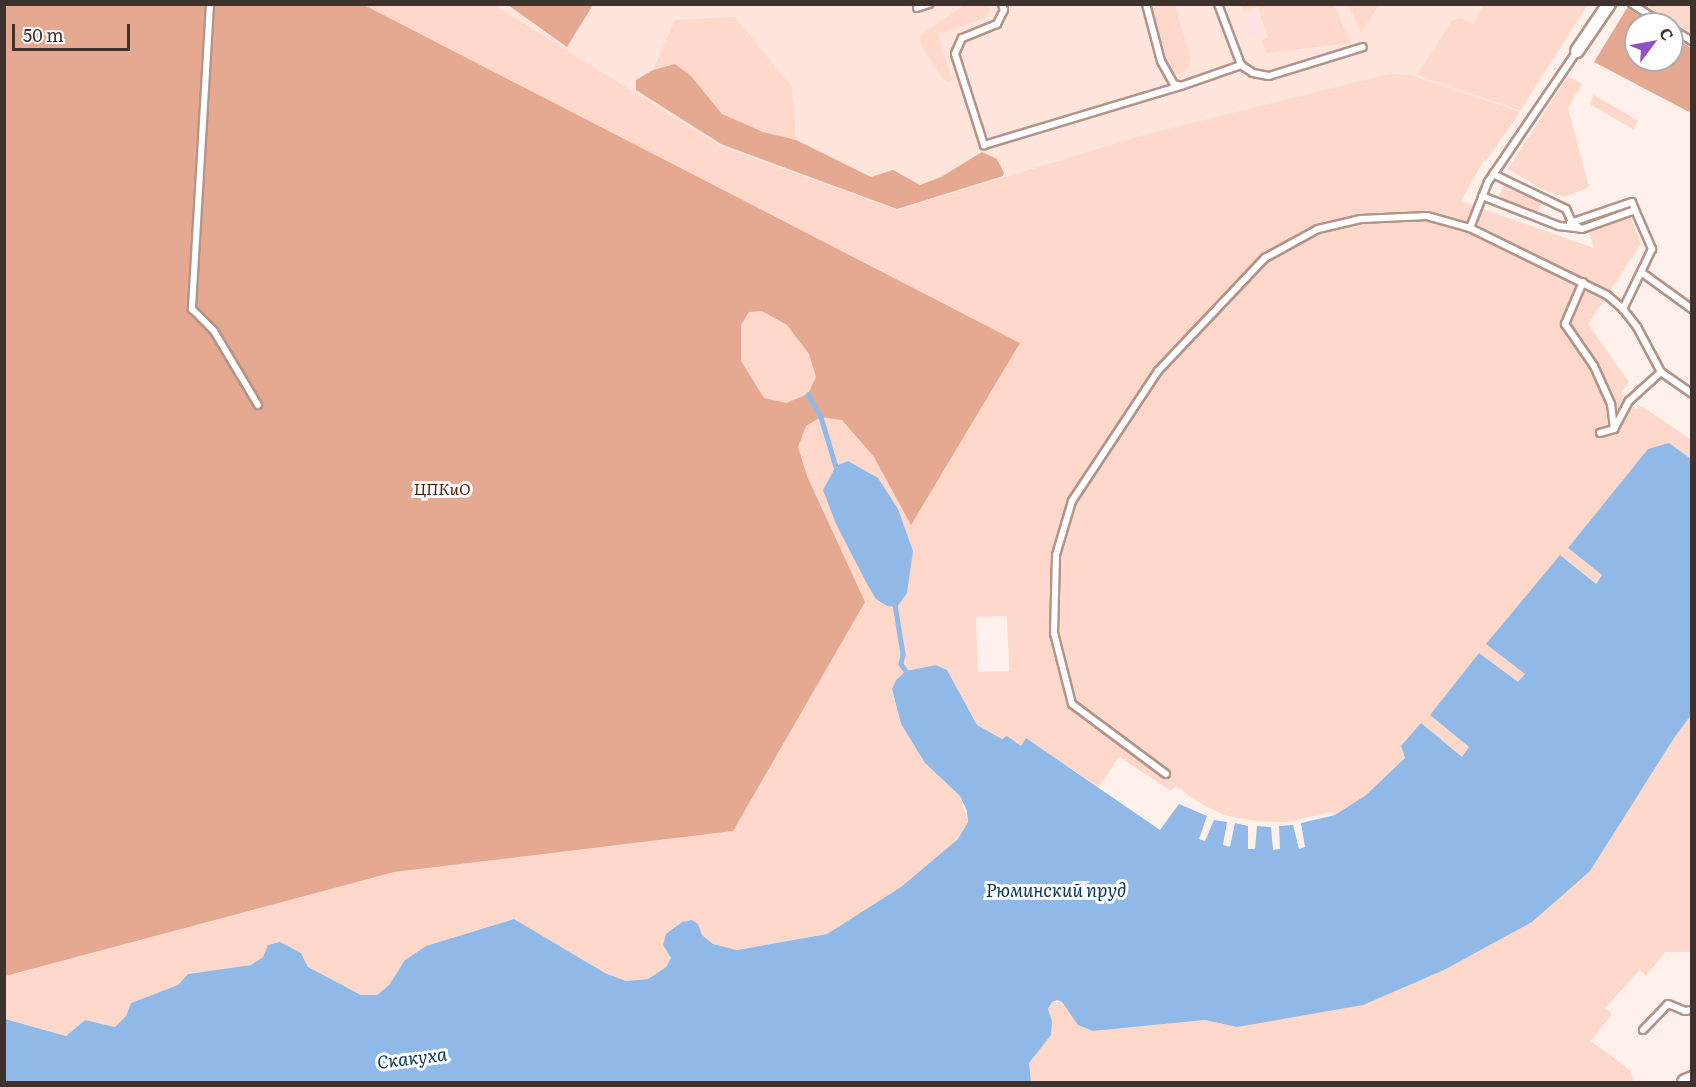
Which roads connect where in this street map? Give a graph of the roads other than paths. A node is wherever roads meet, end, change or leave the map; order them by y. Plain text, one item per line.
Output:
1 (210, 4) edge
2 (929, 4) edge
3 (1002, 4) edge
4 (1146, 4) edge
5 (1218, 4) edge
6 (1609, 4) edge
7 (917, 8) dead end
8 (1363, 47) dead end
9 (1577, 51) joint
10 (1241, 65) junction
11 (1181, 86) junction
12 (1493, 174) junction
13 (1482, 196) junction
14 (1635, 210) junction
15 (1572, 222) junction
16 (1565, 227) junction
17 (1470, 228) junction
18 (1582, 230) junction
19 (1641, 272) junction
20 (1583, 282) junction
21 (1623, 309) junction
22 (1692, 309) edge
23 (1661, 372) junction
24 (1692, 394) edge
25 (258, 405) dead end
26 (1614, 429) junction
27 (1600, 433) dead end
28 (1166, 774) dead end
29 (1692, 1010) edge
30 (1643, 1030) dead end
31 (1692, 1079) edge
32 (1685, 1083) edge

1 - 25 lane
2 - 7 lane
3 - 11 lane
4 - 11 lane
5 - 10 lane
6 - 9 street
8 - 10 lane
9 - 12 lane
10 - 11 lane
12 - 13 lane
12 - 15 lane
13 - 16 lane
13 - 17 lane
14 - 15 lane
14 - 18 lane
14 - 19 lane
15 - 16 lane
15 - 18 lane
16 - 18 lane
17 - 20 lane
17 - 28 lane
19 - 21 lane
19 - 22 lane
20 - 21 lane
20 - 26 lane
21 - 23 lane
23 - 24 lane
23 - 26 lane
26 - 27 lane
29 - 30 lane
31 - 32 street

